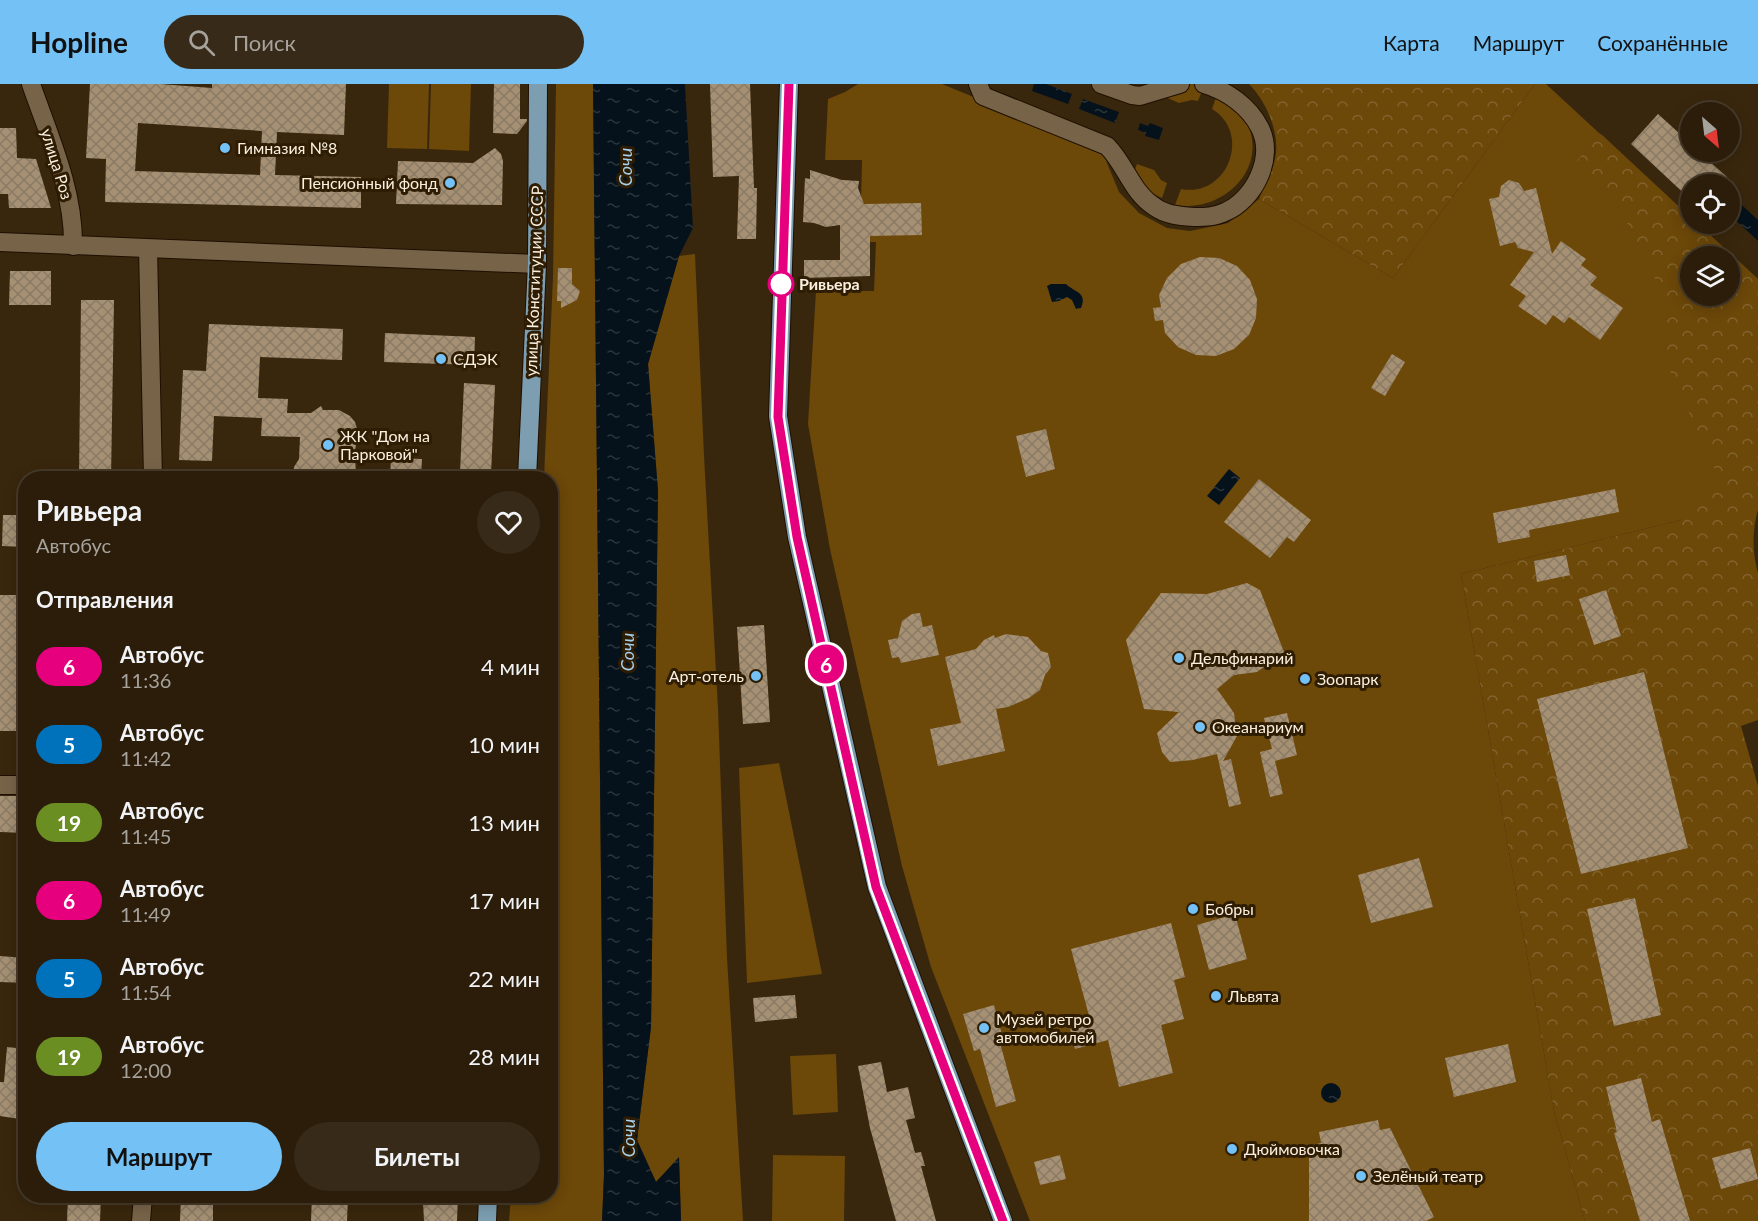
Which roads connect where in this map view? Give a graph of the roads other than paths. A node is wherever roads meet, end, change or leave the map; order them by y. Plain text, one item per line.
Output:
1 (31, 84) edge
2 (538, 84) edge
3 (789, 84) edge
4 (978, 84) edge
5 (1101, 84) edge
6 (1180, 84) edge
7 (1204, 84) edge
8 (0, 242) edge
9 (73, 246) junction
10 (148, 249) junction
11 (537, 264) junction
12 (153, 471) edge
13 (527, 471) edge
14 (0, 785) edge
15 (18, 785) edge
16 (142, 1203) edge
17 (488, 1203) edge
18 (141, 1221) edge
19 (487, 1221) edge
20 (1003, 1221) edge

1 - 9 street, улица Роз
2 - 11 main road, улица Конституции СССР
3 - 20 main road
4 - 7 street
5 - 6 street
8 - 9 street
9 - 10 street
10 - 11 street
10 - 12 street
11 - 13 main road, улица Конституции СССР
14 - 15 street
16 - 18 street
17 - 19 main road

